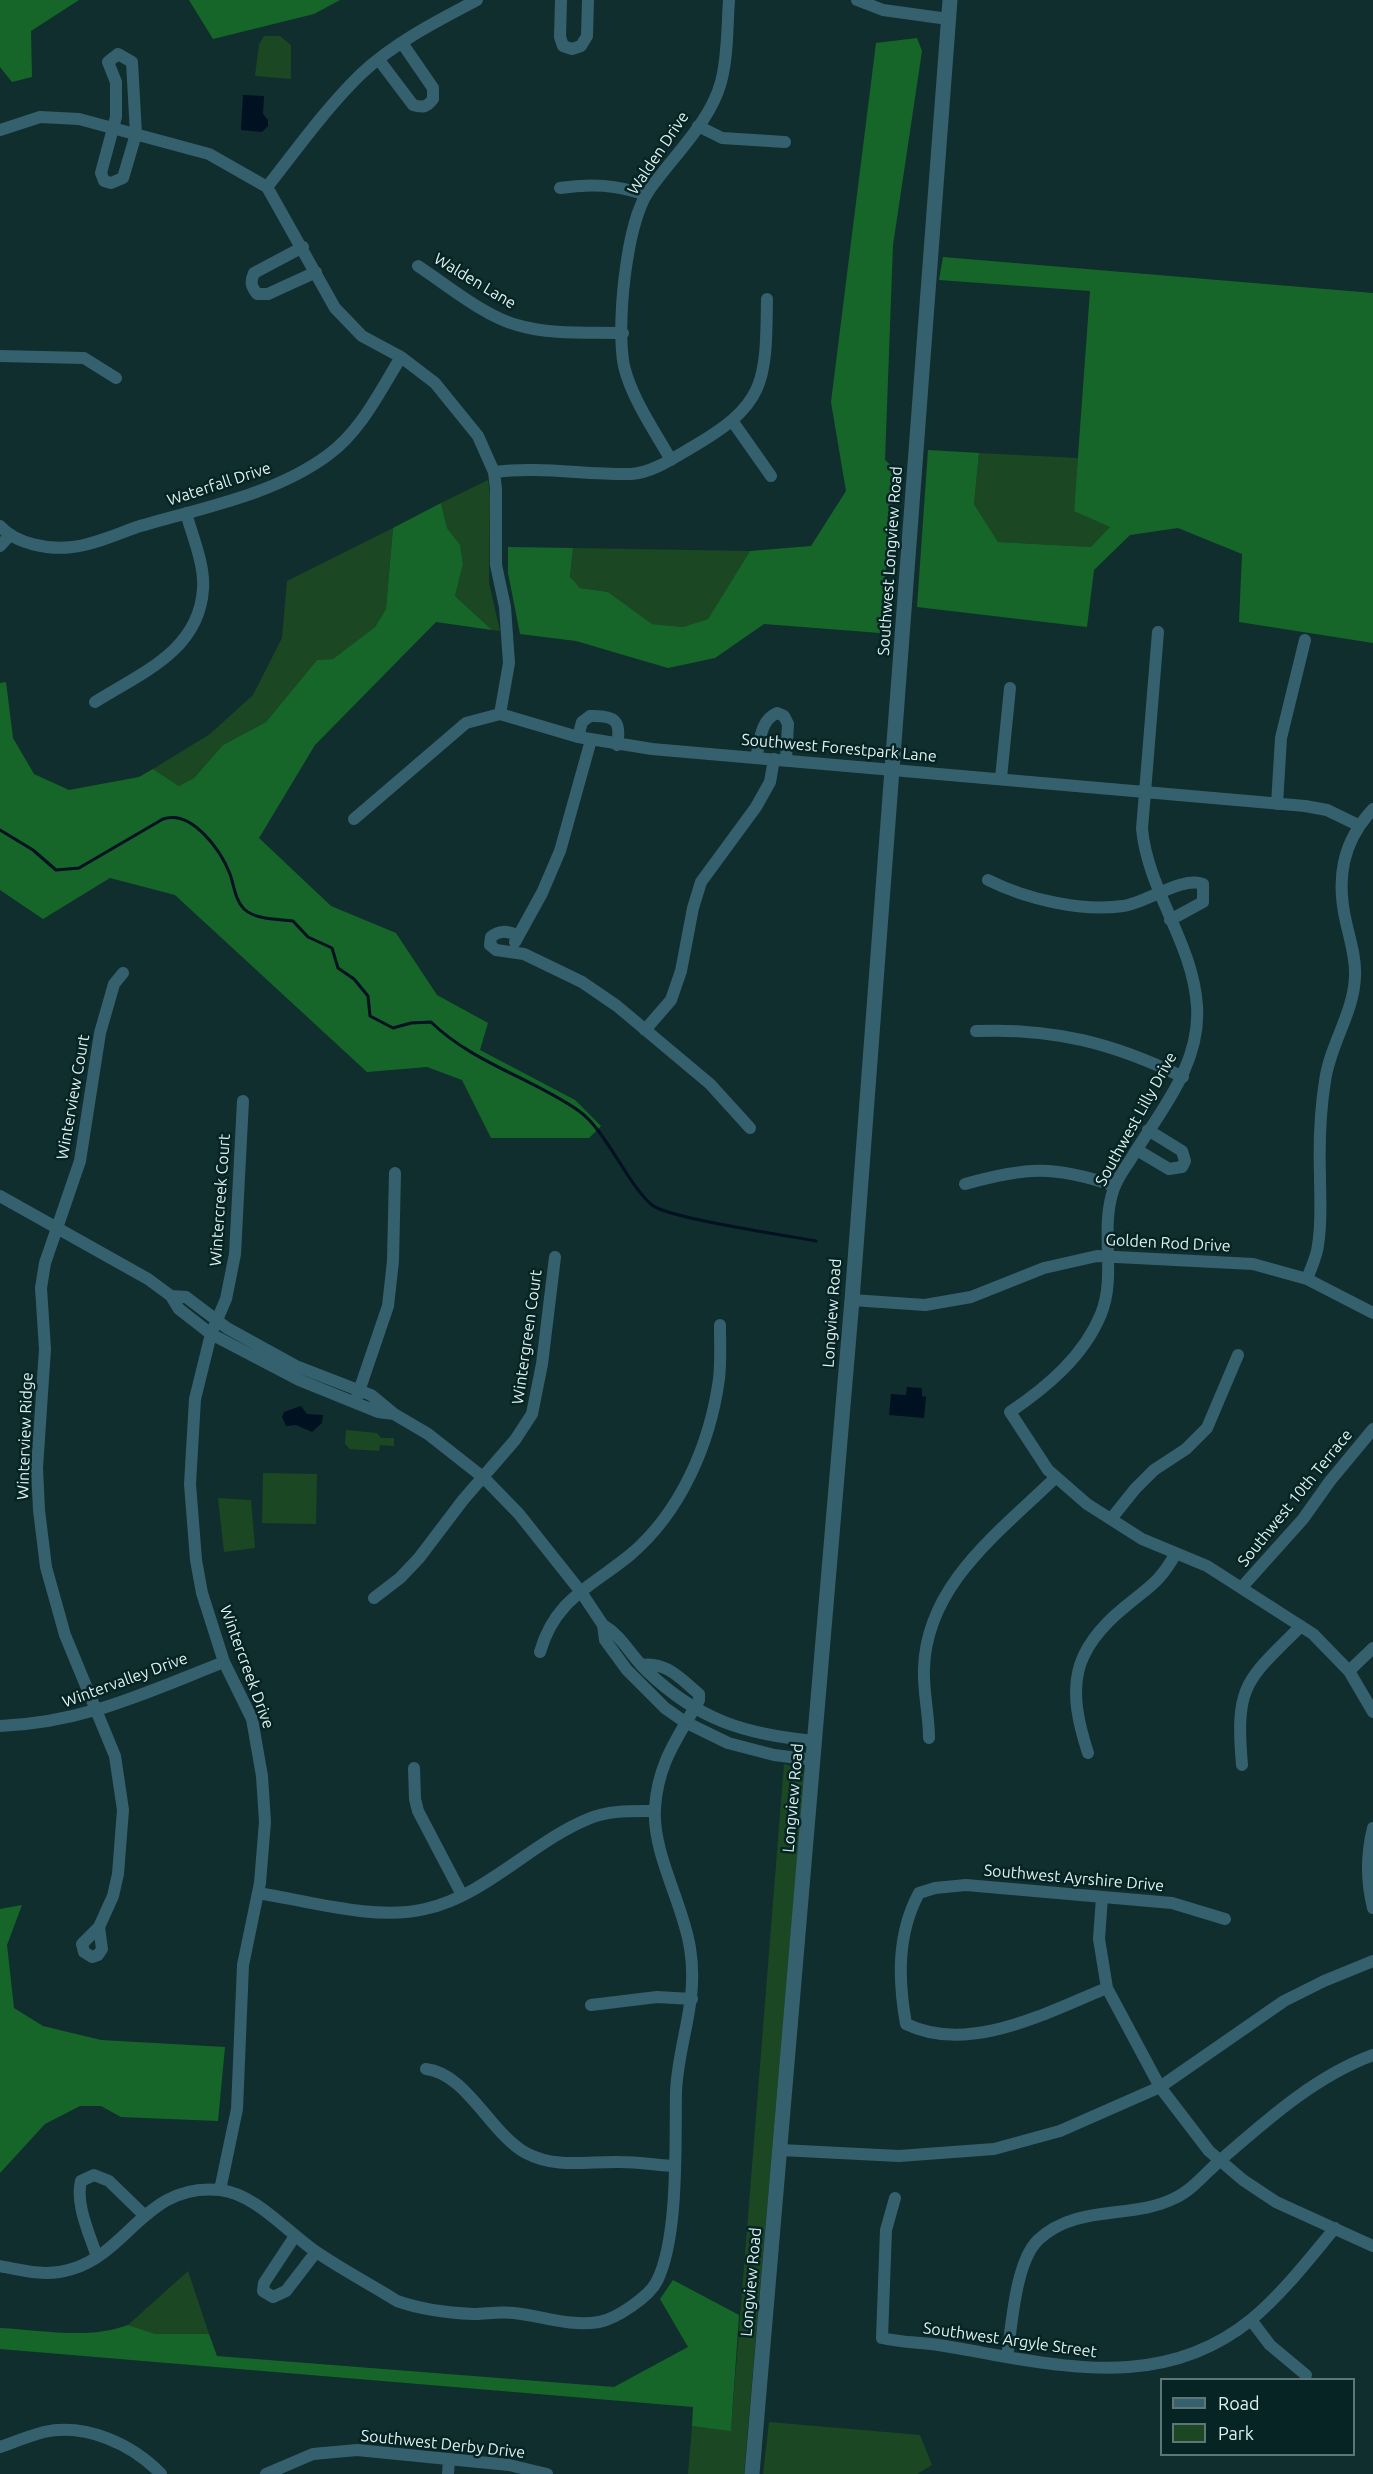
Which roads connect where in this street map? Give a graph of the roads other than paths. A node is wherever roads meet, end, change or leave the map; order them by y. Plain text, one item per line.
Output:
1 (477, 0) edge
2 (561, 0) edge
3 (588, 0) edge
4 (729, 0) edge
5 (857, 0) edge
6 (950, 0) edge
7 (948, 19) junction
8 (402, 43) junction
9 (379, 60) junction
10 (698, 126) junction
11 (111, 128) junction
12 (0, 130) edge
13 (136, 134) junction
14 (785, 142) dead end
15 (267, 187) junction
16 (560, 188) dead end
17 (646, 195) junction
18 (303, 248) junction
19 (418, 266) dead end
20 (316, 272) junction
21 (767, 299) dead end
22 (623, 333) junction
23 (0, 356) edge
24 (401, 357) junction
25 (116, 378) dead end
26 (733, 422) junction
27 (671, 459) junction
28 (494, 472) junction
29 (771, 476) dead end
30 (186, 513) junction
31 (5, 530) edge
32 (0, 546) edge
33 (1158, 632) dead end
34 (1305, 640) dead end
35 (1010, 688) dead end
36 (95, 702) dead end
37 (500, 714) junction
38 (584, 738) junction
39 (617, 745) junction
40 (756, 758) junction
41 (780, 759) junction
42 (893, 770) junction
43 (1001, 778) junction
44 (1145, 792) junction
45 (1277, 804) junction
46 (1373, 809) edge
47 (354, 819) dead end
48 (1358, 825) junction
49 (988, 880) dead end
50 (1159, 893) junction
51 (1170, 920) junction
52 (517, 935) junction
53 (524, 954) junction
54 (123, 973) dead end
55 (645, 1030) junction
56 (976, 1030) dead end
57 (1183, 1077) junction
58 (243, 1101) dead end
59 (865, 1124) joint
60 (750, 1128) dead end
61 (1148, 1130) junction
62 (1137, 1150) junction
63 (395, 1173) dead end
64 (965, 1184) dead end
65 (1115, 1186) junction
66 (0, 1197) edge
67 (57, 1228) junction
68 (1106, 1256) junction
69 (555, 1257) dead end
70 (1308, 1279) junction
71 (171, 1296) junction
72 (852, 1300) junction
73 (1373, 1313) edge
74 (217, 1320) junction
75 (720, 1325) dead end
76 (211, 1334) junction
77 (1238, 1355) dead end
78 (360, 1390) junction
79 (355, 1403) junction
80 (394, 1414) junction
81 (1373, 1429) edge
82 (1056, 1477) junction
83 (484, 1478) junction
84 (1111, 1519) junction
85 (1176, 1553) junction
86 (1242, 1587) junction
87 (581, 1592) junction
88 (374, 1598) dead end
89 (603, 1625) junction
90 (1300, 1626) junction
91 (1373, 1648) edge
92 (540, 1652) dead end
93 (224, 1662) junction
94 (1349, 1671) junction
95 (694, 1709) junction
96 (97, 1711) junction
97 (1373, 1712) edge
98 (685, 1722) junction
99 (0, 1726) edge
100 (929, 1737) dead end
101 (816, 1741) junction
102 (1088, 1753) dead end
103 (814, 1760) junction
104 (1242, 1765) dead end
105 (414, 1768) dead end
106 (655, 1810) junction
107 (1373, 1828) edge
108 (258, 1893) junction
109 (462, 1895) junction
110 (1102, 1897) junction
111 (1373, 1908) edge
112 (1225, 1919) dead end
113 (99, 1927) dead end
114 (1373, 1961) edge
115 (1107, 1988) junction
116 (692, 1999) junction
117 (591, 2005) dead end
118 (1373, 2055) edge
119 (426, 2069) dead end
120 (1160, 2087) junction
121 (781, 2150) junction
122 (1220, 2160) junction
123 (675, 2166) junction
124 (220, 2190) junction
125 (895, 2198) dead end
126 (144, 2215) junction
127 (1335, 2228) junction
128 (295, 2236) junction
129 (1373, 2246) edge
130 (316, 2252) junction
131 (97, 2257) junction
132 (0, 2266) edge
133 (1251, 2320) junction
134 (1006, 2357) junction
135 (1306, 2375) dead end
136 (0, 2447) edge
137 (449, 2460) junction
138 (161, 2474) edge
139 (266, 2474) edge
140 (448, 2474) edge
141 (548, 2474) edge
142 (752, 2474) edge

1 - 8 street
2 - 3 street
4 - 10 street, Walden Drive
5 - 7 street
6 - 7 street, Southwest Longview Road
7 - 42 street, Southwest Longview Road
8 - 9 street
8 - 9 street
9 - 15 street
10 - 14 street
10 - 17 street, Walden Drive
11 - 12 street
11 - 13 street
11 - 13 street
11 - 13 street
13 - 15 street
15 - 18 street
16 - 17 street
17 - 22 street, Walden Drive
18 - 20 street
18 - 20 street
19 - 22 street, Walden Lane
20 - 24 street
21 - 26 street
22 - 27 street, Walden Drive
23 - 25 street
24 - 28 street
24 - 30 street, Waterfall Drive
26 - 27 street
26 - 29 street
27 - 28 street
28 - 37 street
30 - 31 street, Waterfall Drive
30 - 36 street
31 - 32 street
33 - 44 street, Southwest Lilly Drive
34 - 45 street
35 - 43 street
37 - 38 street, Southwest Forestpark Lane
37 - 47 street
38 - 39 street, Southwest Forestpark Lane
38 - 39 street
38 - 52 street
39 - 40 street, Southwest Forestpark Lane
40 - 41 street, Southwest Forestpark Lane
40 - 41 street
41 - 42 street, Southwest Forestpark Lane
41 - 55 street
42 - 43 street, Southwest Forestpark Lane
42 - 59 street, Southwest Longview Road
43 - 44 street, Southwest Forestpark Lane
44 - 45 street, Southwest Forestpark Lane
44 - 50 street, Southwest Lilly Drive
45 - 48 street, Southwest Forestpark Lane
46 - 48 street
48 - 70 street
49 - 50 street
50 - 51 street, Southwest Lilly Drive
50 - 51 street
51 - 57 street, Southwest Lilly Drive
52 - 53 street
52 - 53 street
53 - 55 street
54 - 67 street, Winterview Court
55 - 60 street
56 - 57 street
57 - 61 street, Southwest Lilly Drive
58 - 74 street, Wintercreek Court
59 - 72 street, Longview Road
61 - 62 street, Southwest Lilly Drive
61 - 62 street
62 - 65 street, Southwest Lilly Drive
63 - 78 street
64 - 65 street
65 - 68 street, Southwest Lilly Drive
66 - 67 street
67 - 71 street
67 - 96 street, Winterview Ridge
68 - 70 street, Golden Rod Drive
68 - 72 street, Golden Rod Drive
68 - 82 street, Southwest Lilly Drive
69 - 83 street, Wintergreen Court
70 - 73 street, Golden Rod Drive
71 - 74 street
71 - 76 street
72 - 101 street, Longview Road
74 - 76 street, Wintercreek Court
74 - 78 street
75 - 87 street
76 - 79 street
76 - 93 street, Wintercreek Drive
77 - 84 street
78 - 79 street
78 - 80 street
79 - 80 street
80 - 83 street
81 - 86 street, Southwest 10th Terrace
82 - 84 street
82 - 100 street
83 - 87 street
83 - 88 street, Wintergreen Court
84 - 85 street
85 - 86 street
85 - 102 street
86 - 90 street
87 - 89 street
87 - 92 street
89 - 95 street
89 - 98 street
90 - 94 street
90 - 104 street
91 - 94 street
93 - 96 street, Wintervalley Drive
93 - 108 street, Wintercreek Drive
94 - 97 street
95 - 98 street
95 - 101 street
96 - 99 street, Wintervalley Drive
96 - 113 street, Winterview Ridge
98 - 103 street
98 - 106 street
101 - 103 street, Longview Road
103 - 121 street, Longview Road
105 - 109 street
106 - 109 street
106 - 116 street
107 - 111 street
108 - 109 street
108 - 124 street, Wintercreek Drive
110 - 112 street, Southwest Ayrshire Drive
110 - 115 street
110 - 115 street, Southwest Ayrshire Drive
114 - 120 street
115 - 120 street
116 - 117 street
116 - 123 street
118 - 122 street
119 - 123 street
120 - 121 street
120 - 122 street
121 - 142 street, Longview Road
122 - 127 street
122 - 134 street
123 - 130 street
124 - 126 street
124 - 128 street
125 - 134 street, Southwest Argyle Street
126 - 131 street
126 - 131 street
127 - 129 street
127 - 133 street, Southwest Argyle Street
128 - 130 street
128 - 130 street
131 - 132 street
133 - 134 street, Southwest Argyle Street
133 - 135 street
136 - 138 street
137 - 139 street, Southwest Derby Drive
137 - 140 street
137 - 141 street, Southwest Derby Drive

